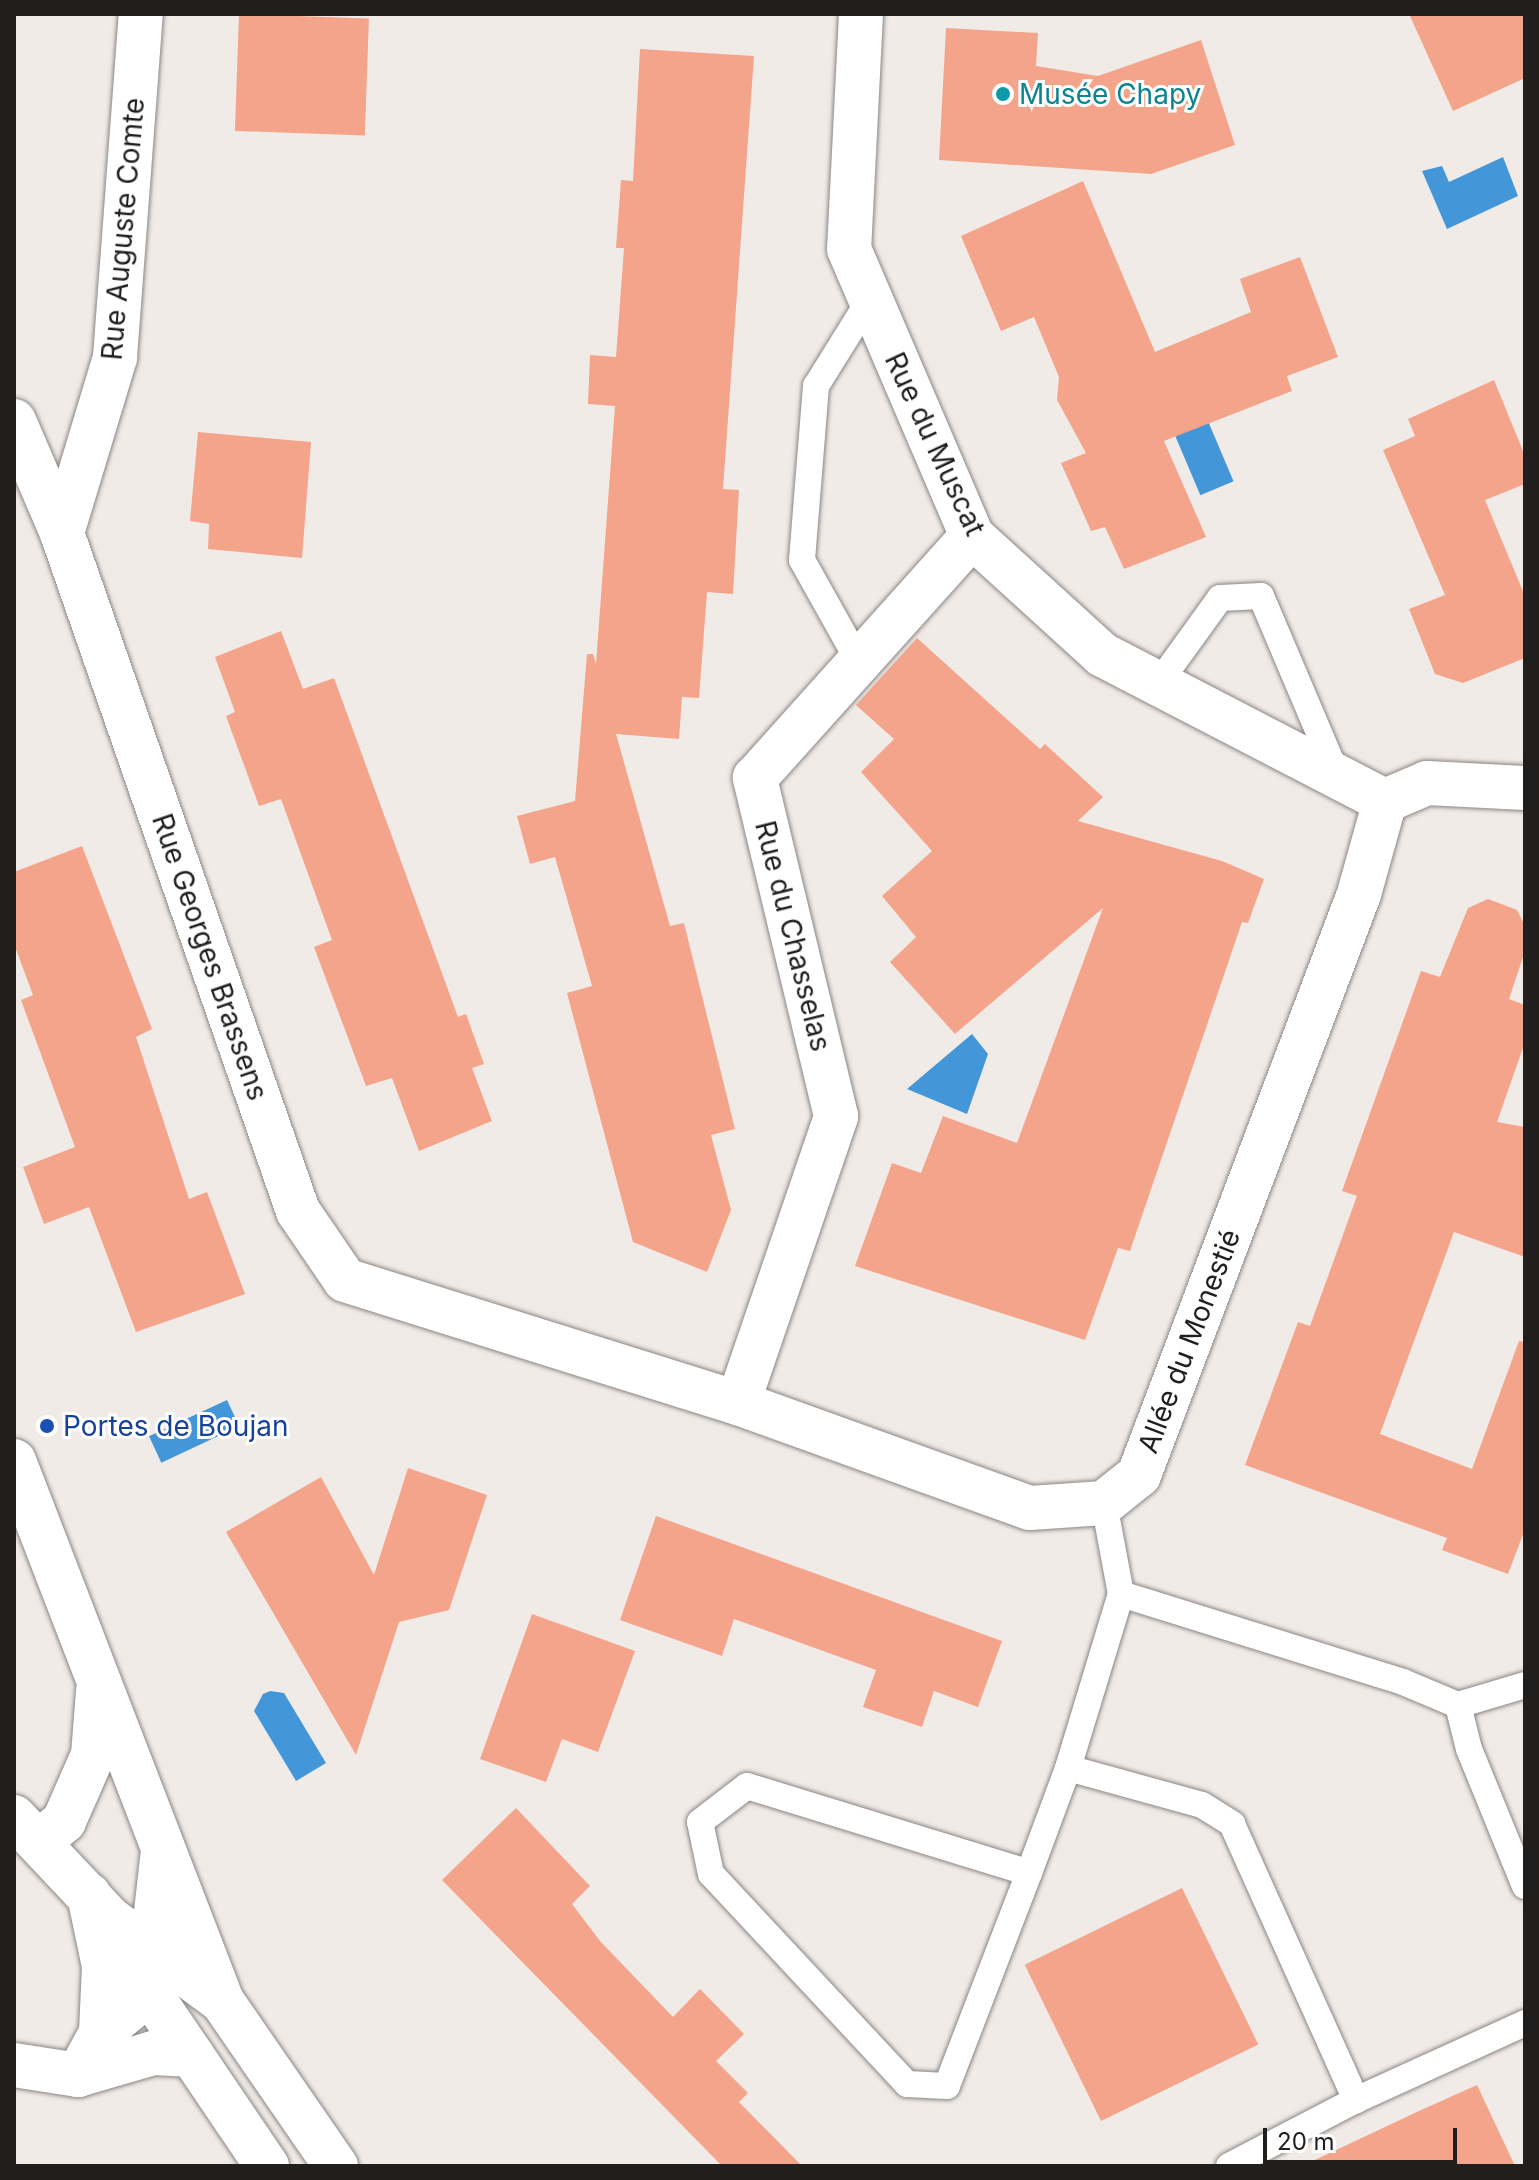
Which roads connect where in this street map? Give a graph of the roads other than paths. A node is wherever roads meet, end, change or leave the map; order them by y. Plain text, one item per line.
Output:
1 (141, 14) edge
2 (861, 14) edge
3 (869, 301) junction
4 (14, 421) edge
5 (62, 533) junction
6 (972, 536) junction
7 (859, 662) junction
8 (1158, 684) junction
9 (1338, 778) junction
10 (1525, 788) edge
11 (1385, 801) junction
12 (738, 1403) junction
13 (14, 1461) edge
14 (1104, 1503) junction
15 (1121, 1594) junction
16 (99, 1680) junction
17 (1525, 1685) edge
18 (1458, 1705) junction
19 (1068, 1768) junction
20 (27, 1830) edge
21 (164, 1840) junction
22 (1029, 1873) junction
23 (1525, 1886) edge
24 (100, 1908) junction
25 (146, 1964) junction
26 (222, 2001) junction
27 (1525, 2023) edge
28 (101, 2033) junction
29 (192, 2055) junction
30 (14, 2065) edge
31 (78, 2075) junction
32 (1356, 2100) junction
33 (267, 2166) edge
34 (336, 2166) edge
35 (1229, 2166) edge

1 - 5 street, Rue Auguste Comte
2 - 3 street, Rue du Muscat
3 - 6 street, Rue du Muscat
3 - 7 lane
4 - 5 street, Rue Georges Brassens
5 - 12 street, Rue Georges Brassens
6 - 7 street, Rue du Chasselas
6 - 8 street, Rue du Muscat
7 - 12 street, Rue du Chasselas
8 - 9 street, Rue du Muscat
8 - 9 lane
9 - 11 street, Rue du Muscat
10 - 11 street
11 - 14 street, Allée du Monestié
12 - 14 street
13 - 16 street
14 - 15 lane
15 - 18 lane
15 - 19 lane
16 - 20 street
16 - 21 street
17 - 18 lane
18 - 23 lane
19 - 22 lane
19 - 32 lane
20 - 24 street
21 - 25 street
21 - 26 street
22 - 22 lane
24 - 25 street
24 - 28 street
25 - 26 street
25 - 28 street
25 - 29 street
26 - 34 street
27 - 32 lane
28 - 31 street
29 - 31 street
29 - 33 street
30 - 31 street
32 - 35 lane

